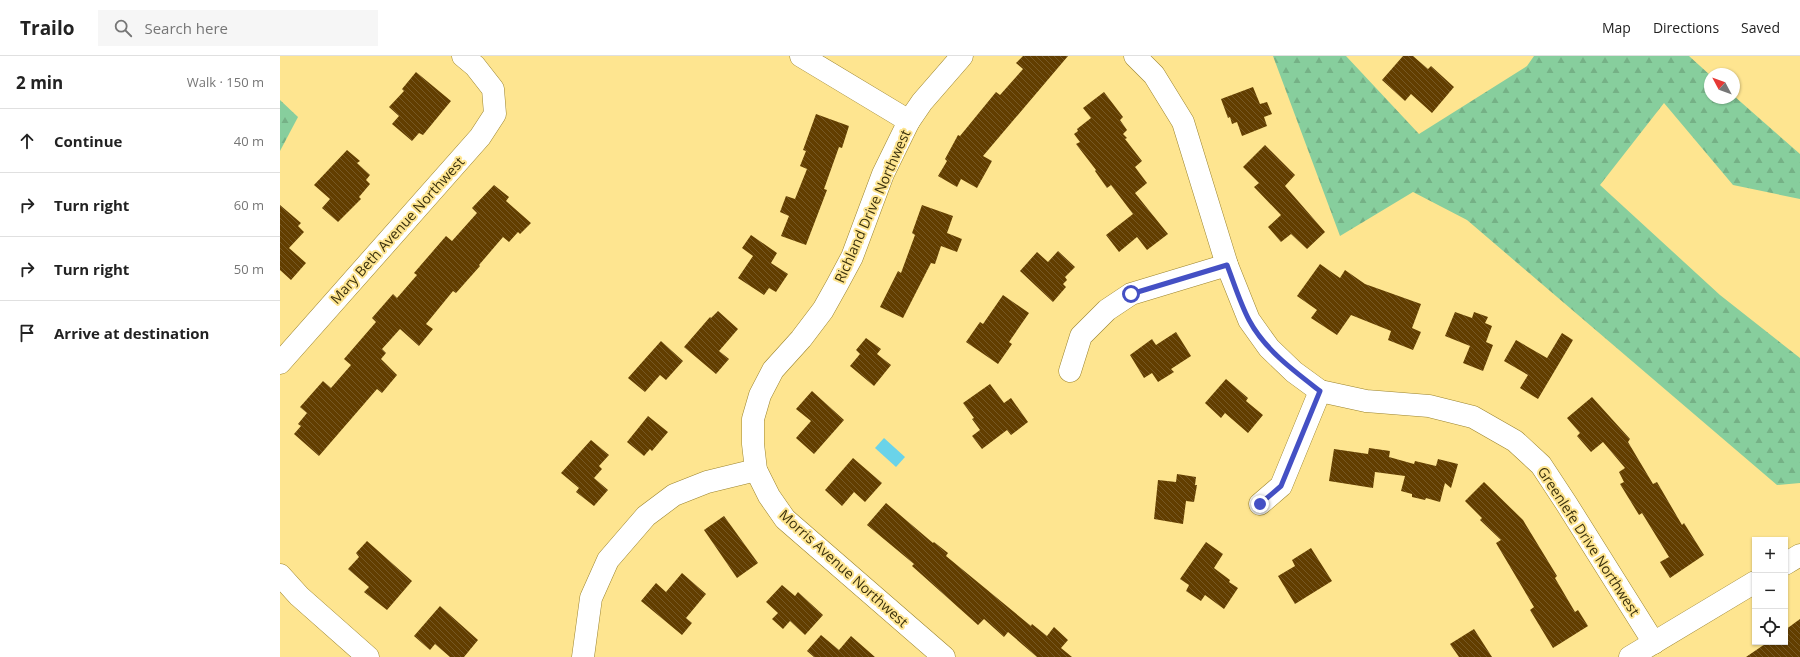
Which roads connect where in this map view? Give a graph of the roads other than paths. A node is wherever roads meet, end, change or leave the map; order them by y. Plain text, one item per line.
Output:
1 (462, 56) edge
2 (801, 56) edge
3 (962, 56) edge
4 (1135, 56) edge
5 (909, 121) junction
6 (1227, 265) junction
7 (280, 363) edge
8 (1070, 371) dead end
9 (1320, 391) junction
10 (756, 470) junction
11 (1260, 504) dead end
12 (1800, 554) edge
13 (1788, 562) edge
14 (280, 575) edge
15 (1752, 584) edge
16 (1654, 643) junction
17 (368, 657) edge
18 (583, 657) edge
19 (944, 657) edge
20 (1630, 657) edge

1 - 7 street, Mary Beth Avenue Northwest
2 - 5 street
3 - 5 street, Richland Drive Northwest
4 - 6 street, Greenlefe Drive Northwest
5 - 10 street, Richland Drive Northwest
6 - 8 street
6 - 9 street, Greenlefe Drive Northwest
9 - 11 street
9 - 16 street, Greenlefe Drive Northwest
10 - 18 street
10 - 19 street, Morris Avenue Northwest
12 - 13 street
14 - 17 street
15 - 16 street
16 - 20 street

